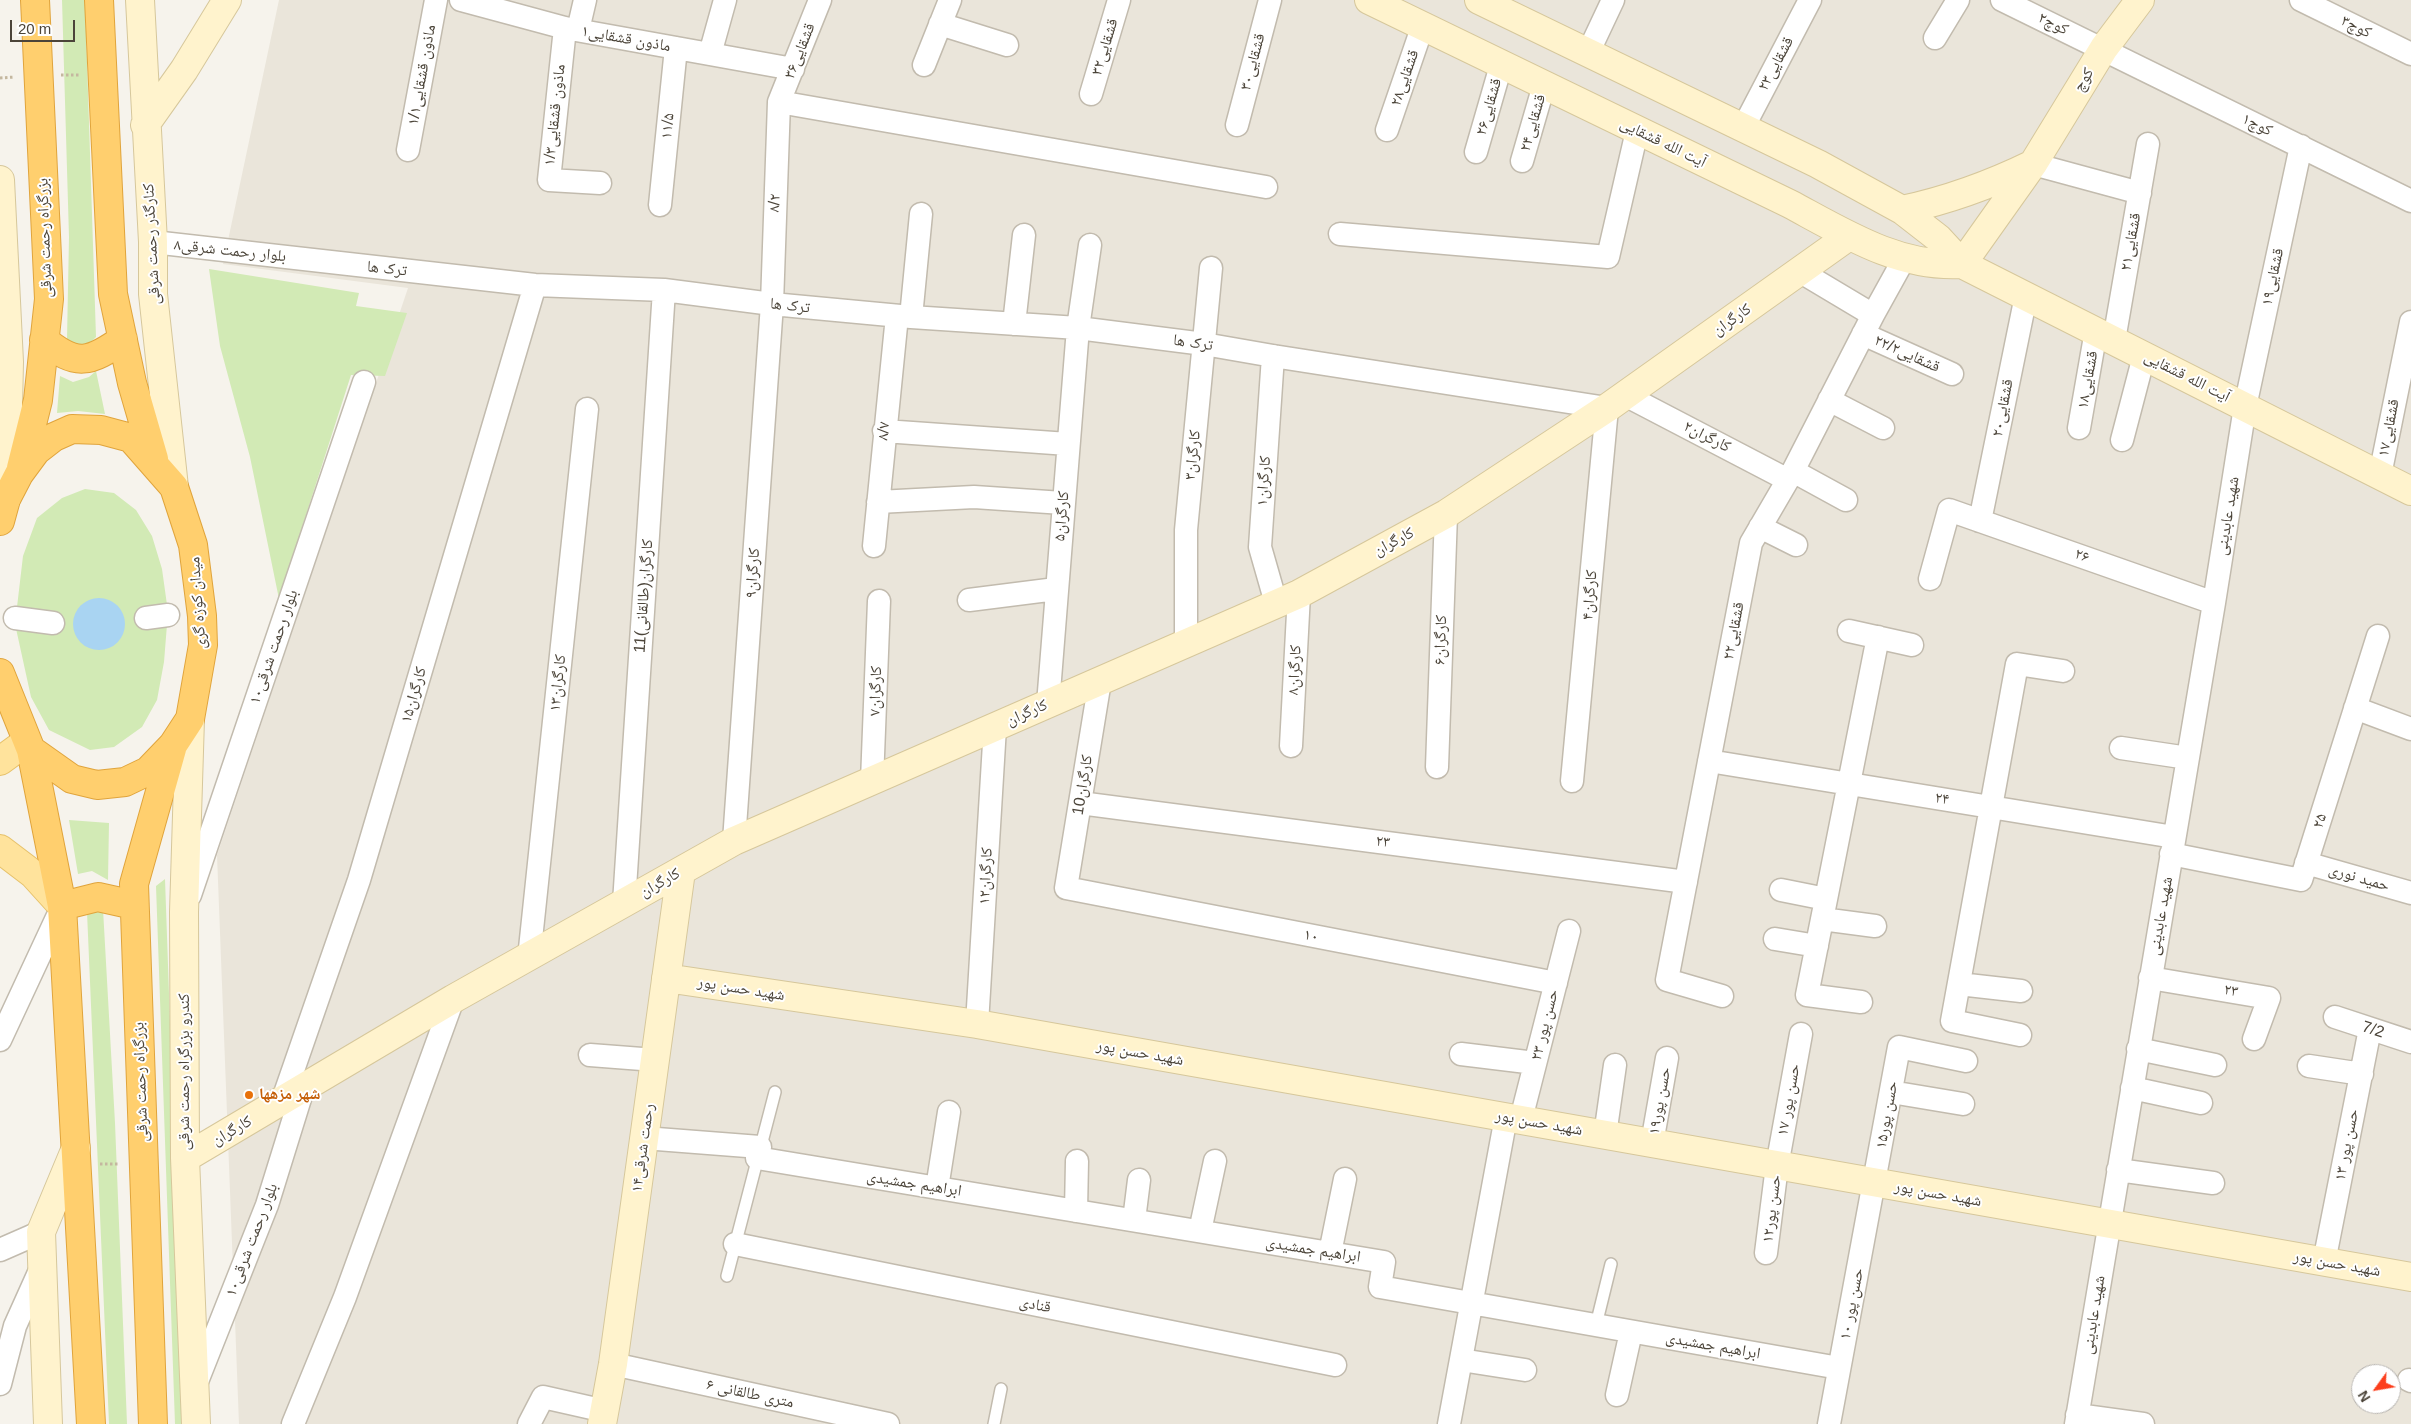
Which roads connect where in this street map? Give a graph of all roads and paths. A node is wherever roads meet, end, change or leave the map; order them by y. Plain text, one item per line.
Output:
1 (35, 0) edge
2 (99, 0) edge
3 (140, 0) edge
4 (227, 0) edge
5 (436, 0) edge
6 (461, 0) edge
7 (585, 0) edge
8 (725, 0) edge
9 (820, 0) edge
10 (950, 0) edge
11 (1119, 0) edge
12 (1270, 0) edge
13 (1369, 0) edge
14 (1479, 0) edge
15 (1612, 0) edge
16 (1810, 0) edge
17 (1958, 0) edge
18 (2002, 0) edge
19 (2140, 0) edge
20 (2300, 0) edge
21 (940, 24) junction
22 (1423, 25) junction
23 (571, 29) junction
24 (1935, 38) dead end
25 (1007, 45) dead end
26 (676, 48) junction
27 (2104, 48) junction
28 (1588, 53) junction
29 (710, 54) junction
30 (2411, 54) edge
31 (1502, 62) junction
32 (924, 65) dead end
33 (793, 69) junction
34 (103, 74) junction
35 (38, 76) junction
36 (0, 78) edge
37 (1544, 84) junction
38 (1091, 94) dead end
39 (779, 102) junction
40 (1237, 124) dead end
41 (146, 125) junction
42 (1743, 128) junction
43 (1387, 130) dead end
44 (1637, 131) junction
45 (2148, 144) dead end
46 (2301, 146) junction
47 (408, 150) dead end
48 (1476, 152) dead end
49 (1522, 161) dead end
50 (2033, 164) junction
51 (0, 180) edge
52 (600, 183) dead end
53 (1266, 187) dead end
54 (2140, 193) junction
55 (2411, 201) edge
56 (660, 205) dead end
57 (1902, 210) junction
58 (920, 214) dead end
59 (1024, 234) dead end
60 (1340, 234) dead end
61 (1849, 236) junction
62 (154, 242) junction
63 (1090, 245) dead end
64 (1904, 259) junction
65 (306, 260) joint
66 (1962, 264) junction
67 (1212, 268) dead end
68 (1801, 272) junction
69 (535, 285) junction
70 (664, 290) junction
71 (2026, 296) junction
72 (772, 304) junction
73 (904, 317) junction
74 (2411, 322) edge
75 (1014, 324) junction
76 (1868, 324) junction
77 (1078, 328) junction
78 (2105, 336) junction
79 (123, 339) junction
80 (44, 340) junction
81 (1204, 344) junction
82 (1273, 356) junction
83 (2144, 356) junction
84 (1952, 374) dead end
85 (364, 382) dead end
86 (1829, 400) junction
87 (1616, 402) junction
88 (2245, 407) junction
89 (587, 409) dead end
90 (1883, 428) dead end
91 (2079, 428) dead end
92 (884, 431) junction
93 (2122, 440) dead end
94 (1068, 444) junction
95 (155, 463) junction
96 (19, 474) junction
97 (1791, 475) junction
98 (2380, 475) junction
99 (174, 487) junction
100 (2411, 491) edge
101 (1846, 500) dead end
102 (878, 502) junction
103 (1063, 502) junction
104 (3, 510) edge
105 (1446, 514) junction
106 (1980, 521) junction
107 (1760, 527) junction
108 (1796, 545) dead end
109 (874, 546) dead end
110 (1930, 579) dead end
111 (1056, 589) junction
112 (1288, 598) junction
113 (969, 600) dead end
114 (879, 601) dead end
115 (2214, 603) junction
116 (168, 615) dead end
117 (15, 618) dead end
118 (146, 618) dead end
119 (53, 624) dead end
120 (1849, 631) dead end
121 (2378, 636) dead end
122 (1878, 637) junction
123 (1186, 643) junction
124 (1912, 645) dead end
125 (2063, 671) dead end
126 (0, 673) edge
127 (1100, 681) junction
128 (1048, 704) junction
129 (2356, 708) junction
130 (190, 719) junction
131 (995, 727) junction
132 (2411, 729) edge
133 (173, 745) junction
134 (29, 746) junction
135 (1291, 746) dead end
136 (2121, 748) dead end
137 (2188, 758) junction
138 (0, 761) edge
139 (1709, 761) junction
140 (1436, 767) dead end
141 (872, 781) junction
142 (1572, 781) dead end
143 (1849, 784) junction
144 (1080, 803) junction
145 (1991, 807) junction
146 (734, 841) junction
147 (2173, 845) junction
148 (0, 849) edge
149 (2306, 863) junction
150 (681, 871) junction
151 (1686, 882) junction
152 (1066, 888) joint
153 (1781, 890) dead end
154 (2411, 893) edge
155 (624, 903) junction
156 (134, 905) junction
157 (62, 906) junction
158 (1824, 909) junction
159 (184, 912) junction
160 (1875, 926) dead end
161 (1569, 932) dead end
162 (1775, 938) dead end
163 (1817, 946) junction
164 (529, 958) junction
165 (666, 978) junction
166 (2150, 978) junction
167 (1556, 983) junction
168 (1959, 984) junction
169 (2021, 991) dead end
170 (1722, 996) dead end
171 (453, 999) junction
172 (1861, 1002) dead end
173 (2335, 1017) dead end
174 (977, 1024) junction
175 (2370, 1029) junction
176 (1801, 1034) dead end
177 (2020, 1035) dead end
178 (2254, 1039) dead end
179 (0, 1040) edge
180 (2411, 1042) edge
181 (2138, 1049) junction
182 (1461, 1054) dead end
183 (590, 1055) dead end
184 (1667, 1058) dead end
185 (655, 1060) junction
186 (1966, 1061) dead end
187 (1535, 1063) junction
188 (1615, 1066) dead end
189 (2215, 1066) dead end
190 (2309, 1066) dead end
191 (2362, 1074) junction
192 (2132, 1088) junction
193 (775, 1092) dead end
194 (1891, 1092) junction
195 (292, 1096) junction
196 (2201, 1103) dead end
197 (1963, 1104) dead end
198 (949, 1112) dead end
199 (1514, 1118) junction
200 (1605, 1135) junction
201 (644, 1138) junction
202 (1652, 1143) junction
203 (76, 1148) junction
204 (759, 1153) junction
205 (185, 1158) junction
206 (1078, 1161) dead end
207 (1215, 1161) dead end
208 (1777, 1166) junction
209 (2118, 1170) junction
210 (1345, 1179) dead end
211 (1139, 1180) dead end
212 (1875, 1183) junction
213 (2213, 1183) dead end
214 (937, 1188) junction
215 (1076, 1210) junction
216 (1134, 1220) junction
217 (2109, 1223) junction
218 (1200, 1231) junction
219 (41, 1232) junction
220 (735, 1244) junction
221 (0, 1250) edge
222 (1330, 1253) junction
223 (1766, 1253) dead end
224 (2324, 1262) junction
225 (1611, 1264) dead end
226 (42, 1265) junction
227 (727, 1276) dead end
228 (2411, 1278) edge
229 (1472, 1303) junction
230 (8, 1324) edge
231 (1596, 1326) junction
232 (1631, 1332) junction
233 (1461, 1360) junction
234 (613, 1364) junction
235 (1335, 1365) dead end
236 (1839, 1368) junction
237 (1525, 1370) dead end
238 (0, 1384) edge
239 (195, 1388) junction
240 (1001, 1389) dead end
241 (1617, 1395) dead end
242 (603, 1417) edge
243 (2077, 1420) edge
244 (48, 1424) edge
245 (91, 1424) edge
246 (153, 1424) edge
247 (196, 1424) edge
248 (293, 1424) edge
249 (529, 1424) edge
250 (888, 1424) edge
251 (994, 1424) edge
252 (1449, 1424) edge
253 (1828, 1424) edge
254 (2144, 1424) edge

1 - 35 highway, بزرگراه رحمت شرقی
2 - 34 highway
3 - 41 street, کنارگذر رحمت شرقی
4 - 41 street
5 - 47 street, ماذون قشقایی۱/۱
6 - 23 street, ماذون قشقایی۱
7 - 23 street
8 - 29 street
9 - 33 street, قشقایی۳۶
10 - 21 street
11 - 38 street, قشقایی۳۲
12 - 40 street, قشقایی۳۰
13 - 22 street, آیت الله قشقایی
14 - 28 street, آیت الله قشقایی
15 - 28 street
16 - 42 street, قشقایی۲۳
17 - 24 street
18 - 27 street, کوچ۲
19 - 27 street, کوچ
20 - 30 street, ۳کوچ
21 - 25 street
21 - 32 street
22 - 31 street, آیت الله قشقایی
22 - 43 street, قشقایی۲۸
23 - 26 street, ماذون قشقایی۱
23 - 52 street, ماذون قشقایی۱/۳
26 - 29 street, ماذون قشقایی۱
26 - 56 street, ۱۱/۵
27 - 46 street, کوچ۱
27 - 50 street, کوچ
28 - 42 street, آیت الله قشقایی
29 - 33 street, ماذون قشقایی۱
31 - 37 street, آیت الله قشقایی
31 - 48 street, قشقایی۲۶
33 - 39 street, قشقایی۳۶
34 - 35 path
34 - 79 highway
35 - 36 path
35 - 80 highway, بزرگراه رحمت شرقی
37 - 44 street, آیت الله قشقایی
37 - 49 street, قشقایی۲۴
39 - 53 street
39 - 72 street, ۸/۲
41 - 62 street, کنارگذر رحمت شرقی
42 - 57 street, آیت الله قشقایی
44 - 60 street
44 - 61 street, آیت الله قشقایی
45 - 54 street, قشقایی۲۱
46 - 55 street, کوچ۱
46 - 88 street, ۱۹قشقایی
50 - 54 street
50 - 57 street
50 - 66 street, کوچ
51 - 104 street
54 - 78 street, قشقایی۲۱
57 - 66 street, آیت الله قشقایی
58 - 73 street, ۸/۷
59 - 75 street
61 - 64 street, آیت الله قشقایی
61 - 68 street, کارگران
62 - 65 street, بلوار رحمت شرقی۸
62 - 99 street, کنارگذر رحمت شرقی
63 - 77 street, کارگران۵
64 - 66 street, آیت الله قشقایی
64 - 76 street, ۲۲قشقایی
65 - 69 street, ترک ها
66 - 71 street, آیت الله قشقایی
67 - 81 street, کارگران۳
68 - 76 street, ۲۲/۲قشقایی
68 - 87 street, کارگران
69 - 70 street, ترک ها
69 - 195 street, ۱۵کارگران
70 - 72 street, ترک ها
70 - 155 street, 11کارگران(طالقانی)
71 - 78 street, آیت الله قشقایی
71 - 106 street, ۲۰قشقایی
72 - 73 street, ترک ها
72 - 146 street, کارگران۹
73 - 75 street, ترک ها
73 - 92 street, ۸/۷
74 - 98 street, ۱۷قشقایی
75 - 77 street, ترک ها
76 - 84 street, ۲۲/۲قشقایی
76 - 86 street, ۲۲قشقایی
77 - 81 street, ترک ها
77 - 94 street, کارگران۵
78 - 83 street, آیت الله قشقایی
78 - 91 street, ۱۸قشقایی
79 - 80 highway
79 - 95 highway
80 - 96 highway, بزرگراه رحمت شرقی
81 - 82 street, ترک ها
81 - 123 street, کارگران۳
82 - 87 street, ترک ها
82 - 112 street, ۱کارگران
83 - 88 street, آیت الله قشقایی
83 - 93 street
85 - 159 street, ۱۰بلوار رحمت شرقی
86 - 90 street
86 - 97 street, ۲۲قشقایی
87 - 97 street, کارگران۲
87 - 105 street, کارگران
87 - 142 street, کارگران۴
88 - 98 street, آیت الله قشقایی
88 - 115 street, شهید عابدینی
89 - 164 street, کارگران۱۳
92 - 94 street
92 - 102 street, ۸/۷
94 - 103 street, کارگران۵
95 - 96 highway, میدان کوزه گری
95 - 99 highway, میدان کوزه گری
96 - 104 highway, میدان کوزه گری
97 - 101 street, کارگران۲
97 - 107 street, ۲۲قشقایی
98 - 100 street, آیت الله قشقایی
99 - 130 highway, میدان کوزه گری
102 - 103 street
102 - 109 street, ۸/۷
103 - 111 street, کارگران۵
105 - 112 street, کارگران
105 - 140 street, ۶کارگران
106 - 110 street, ۲۶
106 - 115 street, ۲۶
107 - 108 street
107 - 139 street, ۲۲قشقایی
111 - 113 street
111 - 128 street, کارگران۵
112 - 123 street, کارگران
112 - 135 street, کارگران۸
114 - 141 street, کارگران۷
115 - 137 street, شهید عابدینی
116 - 118 street
117 - 119 street
120 - 122 street
121 - 129 street, ۲۵
122 - 124 street
122 - 143 street
123 - 127 street, کارگران
125 - 145 street
126 - 134 highway
127 - 128 street, کارگران
127 - 144 street, 10کارگران
128 - 131 street, کارگران
129 - 132 street
129 - 149 street, ۲۵
130 - 133 highway, میدان کوزه گری
130 - 159 street, کندرو بزرگراه رحمت شرقی
131 - 141 street, کارگران
131 - 174 street, ۱۲کارگران
133 - 134 highway, میدان کوزه گری
133 - 156 highway, بزرگراه رحمت شرقی
134 - 138 main road
134 - 157 highway
136 - 137 street
137 - 147 street, شهید عابدینی
139 - 143 street, ۲۴
139 - 151 street, ۲۲قشقایی
141 - 146 street, کارگران
143 - 145 street, ۲۴
143 - 158 street
144 - 151 street, ۲۳
144 - 152 street, 10کارگران
145 - 147 street, ۲۴
145 - 168 street
146 - 150 street, کارگران
147 - 149 street, ۲۵
147 - 166 street, شهید عابدینی
148 - 157 main road
149 - 154 street, حمید نوری
150 - 155 street, کارگران
150 - 165 street, ۱۴رحمت شرقی
151 - 170 street, ۲۲قشقایی
152 - 167 street, ۱۰
153 - 158 street
155 - 164 street, کارگران
156 - 157 highway
156 - 246 highway, بزرگراه رحمت شرقی
157 - 179 street
157 - 203 highway
158 - 160 street
158 - 163 street
159 - 205 street, کندرو بزرگراه رحمت شرقی
161 - 167 street, ۲۳ حسن پور
162 - 163 street
163 - 172 street
164 - 171 street, کارگران
165 - 174 street, شهید حسن پور
165 - 185 street, ۱۴رحمت شرقی
166 - 178 street, ۲۳
166 - 181 street, شهید عابدینی
167 - 187 street, ۲۳ حسن پور
168 - 169 street
168 - 177 street
171 - 195 street, کارگران
171 - 248 street
173 - 175 street, 7/2
174 - 199 street, شهید حسن پور
175 - 180 street, 7/2
175 - 191 street, ۱۳ حسن پور
176 - 208 street, ۱۷ حسن پور
181 - 189 street
181 - 192 street, شهید عابدینی
182 - 187 street
183 - 185 street
184 - 202 street, حسن پور۱۹
185 - 201 street, ۱۴رحمت شرقی
186 - 194 street, حسن پور۱۵
187 - 199 street, ۲۳ حسن پور
188 - 200 street
190 - 191 street
191 - 224 street, ۱۳ حسن پور
192 - 196 street
192 - 209 street, شهید عابدینی
193 - 204 lane
194 - 197 street
194 - 212 street, حسن پور۱۵
195 - 205 street, کارگران
195 - 239 street, بلوار رحمت شرقی۱۰
198 - 214 street
199 - 200 street, شهید حسن پور
199 - 229 street, ۲۳ حسن پور
200 - 202 street, شهید حسن پور
201 - 204 street, ابراهیم جمشیدی
201 - 234 street, ۱۴رحمت شرقی
202 - 208 street, شهید حسن پور
203 - 219 street
203 - 245 highway
204 - 214 street, ابراهیم جمشیدی
204 - 220 lane
205 - 239 street, کندرو بزرگراه رحمت شرقی
206 - 215 street
207 - 218 street
208 - 212 street, شهید حسن پور
208 - 223 street, حسن پور۱۲
209 - 213 street
209 - 217 street, شهید عابدینی
210 - 222 street
211 - 216 street
212 - 217 street, شهید حسن پور
212 - 236 street, ۱۰ حسن پور
214 - 215 street, ابراهیم جمشیدی
215 - 216 street, ابراهیم جمشیدی
216 - 218 street, ابراهیم جمشیدی
217 - 224 street, شهید حسن پور
217 - 243 street, شهید عابدینی
218 - 222 street, ابراهیم جمشیدی
219 - 221 street
219 - 226 street
220 - 227 lane
220 - 235 street, قنادی
222 - 229 street, ابراهیم جمشیدی
224 - 228 street, شهید حسن پور
225 - 231 lane
226 - 230 street
226 - 244 street
229 - 231 street, ابراهیم جمشیدی
229 - 233 street, ۲۳ حسن پور
230 - 238 street
231 - 232 street, ابراهیم جمشیدی
232 - 236 street, ابراهیم جمشیدی
232 - 241 street
233 - 237 street
233 - 252 street, ۲۳ حسن پور
234 - 242 street, ۱۴رحمت شرقی
234 - 250 street, ۶ متری طالقانی
236 - 253 street, ۱۰ حسن پور
239 - 247 street, کندرو بزرگراه رحمت شرقی
240 - 251 lane
242 - 249 street
243 - 254 street

